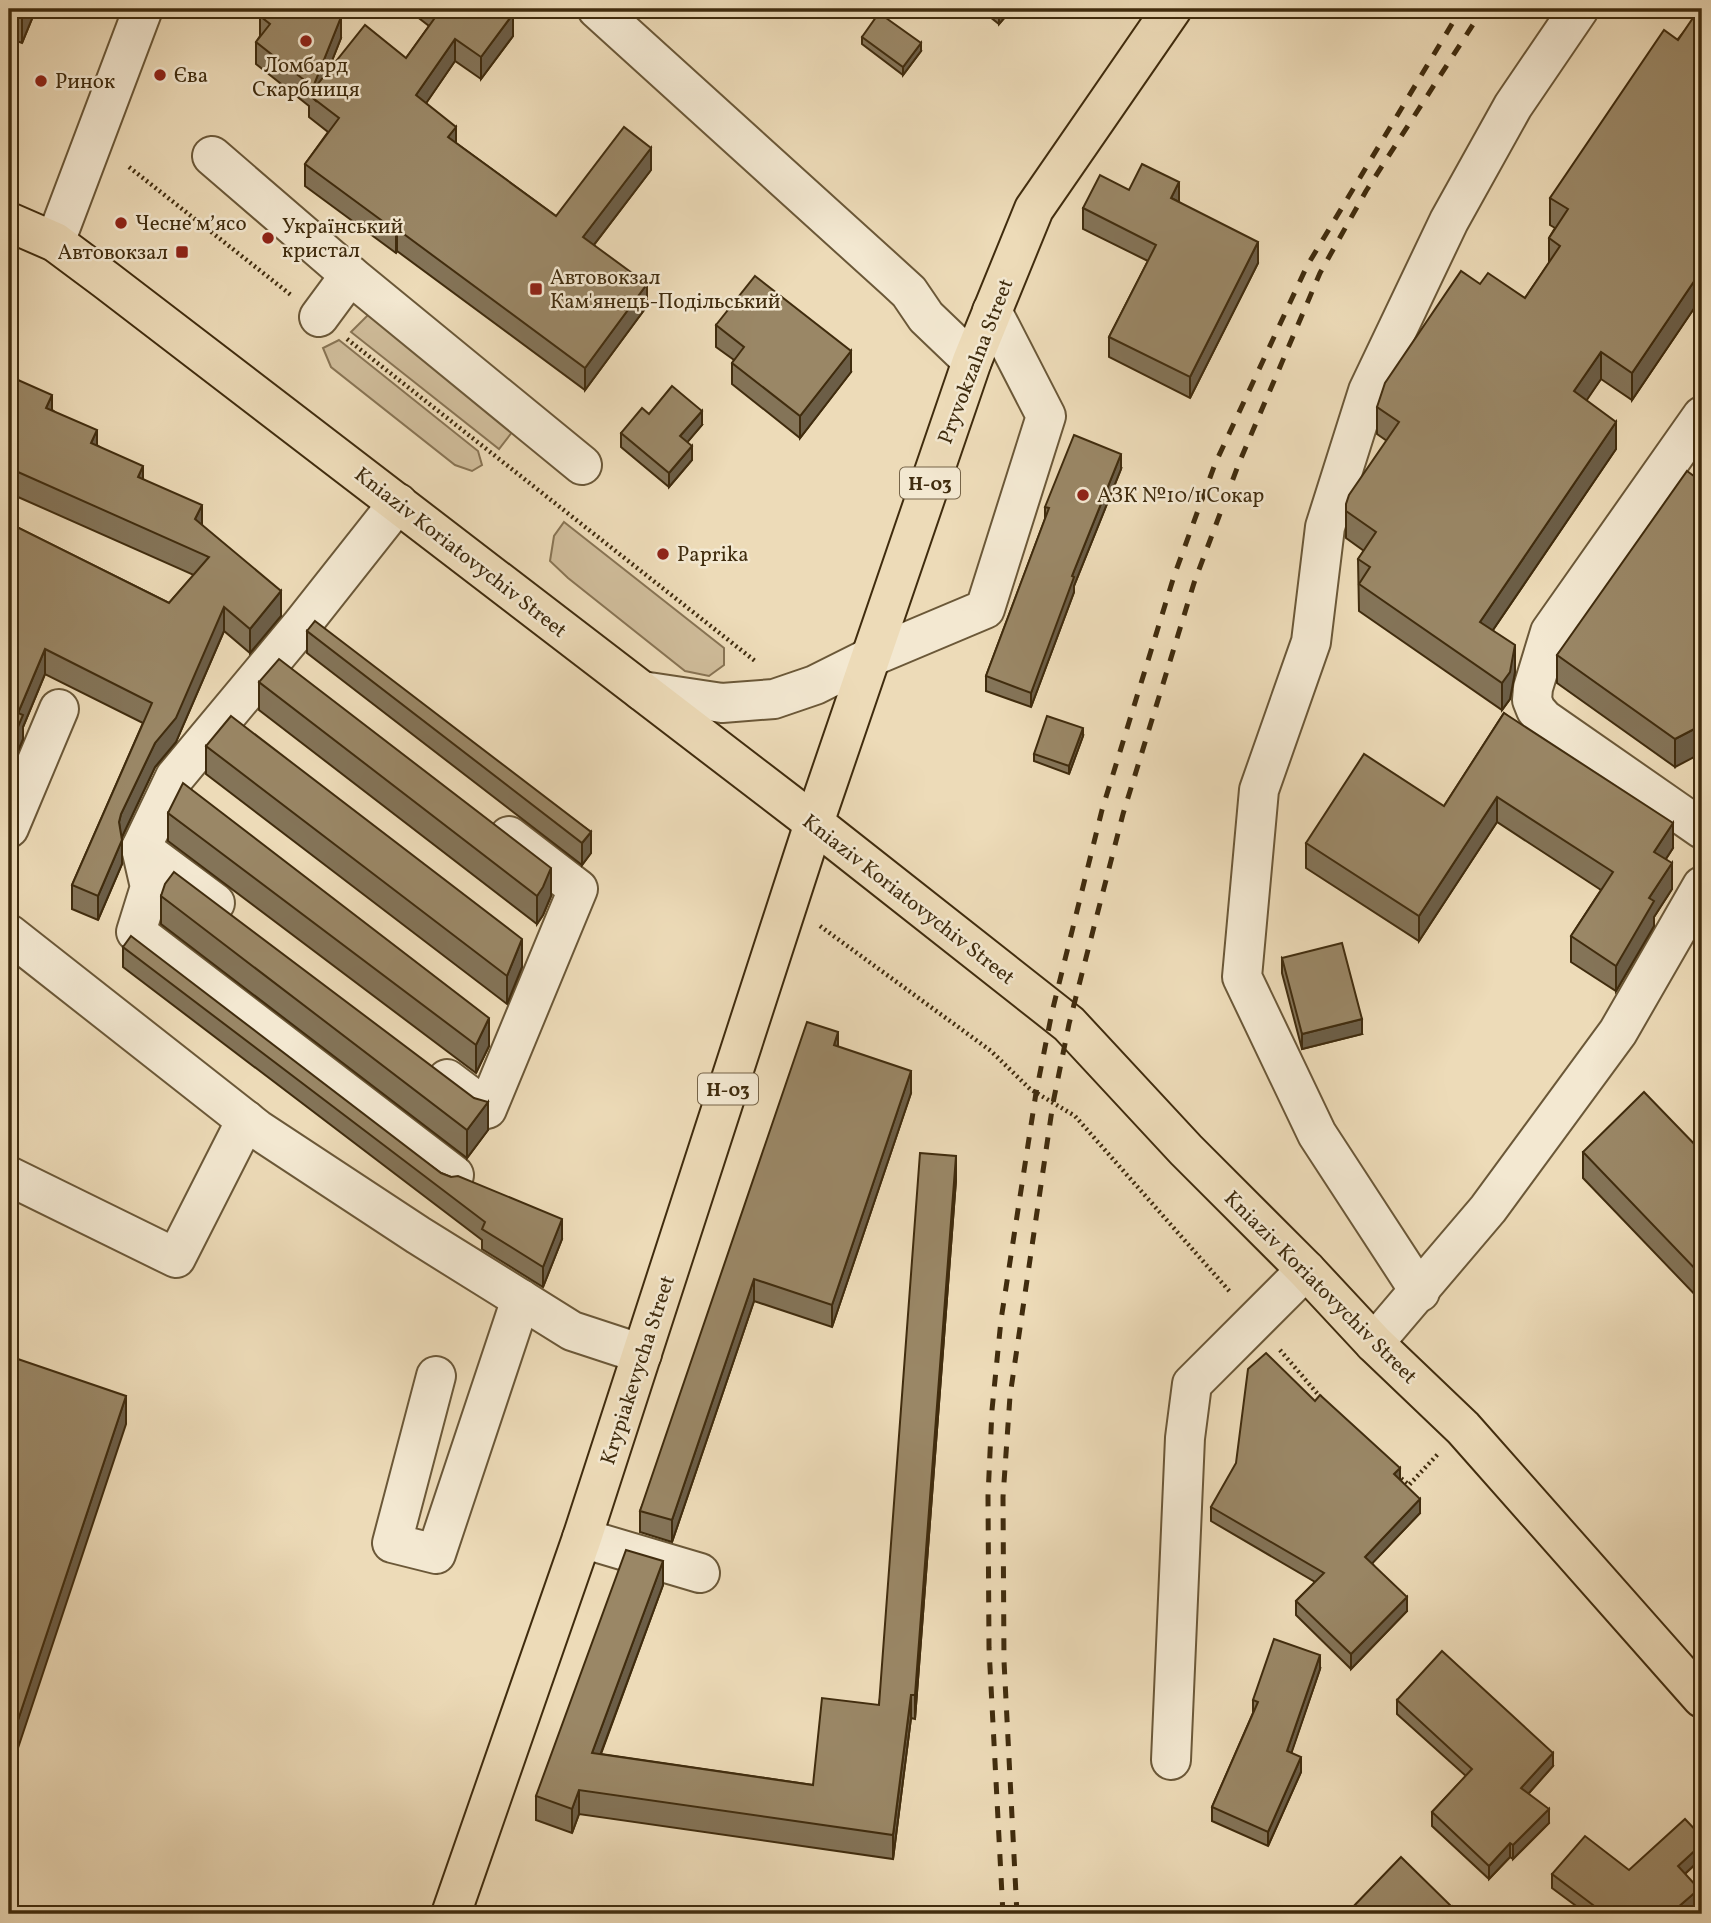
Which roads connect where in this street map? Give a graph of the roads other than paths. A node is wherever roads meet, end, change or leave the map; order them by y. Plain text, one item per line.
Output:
1 (143, 9) edge
2 (597, 9) edge
3 (1172, 9) edge
4 (1579, 9) edge
5 (212, 156) dead end
6 (9, 222) edge
7 (55, 242) junction
8 (350, 275) junction
9 (992, 310) junction
10 (319, 317) road end
11 (972, 361) junction
12 (1702, 416) edge
13 (582, 465) dead end
14 (398, 503) junction
15 (275, 656) junction
16 (871, 657) junction
17 (308, 681) edge
18 (642, 691) junction
19 (59, 709) dead end
20 (227, 713) junction
21 (260, 739) edge
22 (480, 814) edge
23 (814, 823) junction
24 (9, 828) edge
25 (1702, 829) edge
26 (141, 848) junction
27 (1702, 886) edge
28 (242, 923) edge
29 (9, 934) edge
30 (515, 934) edge
31 (548, 960) junction
32 (483, 1013) edge
33 (516, 1039) junction
34 (420, 1058) edge
35 (246, 1120) junction
36 (454, 1175) edge
37 (9, 1176) edge
38 (1306, 1270) junction
39 (1420, 1292) junction
40 (521, 1299) junction
41 (1374, 1343) junction
42 (642, 1354) junction
43 (436, 1376) dead end
44 (582, 1538) junction
45 (700, 1573) dead end
46 (1702, 1698) edge
47 (1171, 1760) dead end
48 (451, 1914) edge

1 - 7 street
2 - 11 street
3 - 9 main road, Pryvokzalna Street / Н-03
4 - 39 street
5 - 8 street
6 - 7 main road, Kniaziv Koriatovychiv Street
7 - 14 main road, Kniaziv Koriatovychiv Street
8 - 10 street
8 - 13 street
9 - 11 main road, Pryvokzalna Street / Н-03
9 - 16 street
11 - 16 main road, Pryvokzalna Street / Н-03
12 - 25 street
14 - 15 street
14 - 18 main road, Kniaziv Koriatovychiv Street
15 - 17 street
15 - 20 street
16 - 18 street
16 - 23 main road, Pryvokzalna Street / Н-03
18 - 23 main road, Kniaziv Koriatovychiv Street
19 - 24 street
20 - 21 street
20 - 26 street
22 - 31 street
23 - 38 main road, Kniaziv Koriatovychiv Street
23 - 42 main road, Krypiakevycha Street / Н-03
26 - 28 street
26 - 36 street
27 - 39 street
29 - 35 street
30 - 31 street
31 - 33 street
32 - 33 street
33 - 34 street
35 - 37 street
35 - 40 street
38 - 41 main road, Kniaziv Koriatovychiv Street
38 - 47 street
39 - 41 street
40 - 42 street
40 - 43 street
41 - 46 main road, Kniaziv Koriatovychiv Street
42 - 44 main road, Krypiakevycha Street / Н-03
44 - 45 street
44 - 48 main road, Krypiakevycha Street / Н-03

